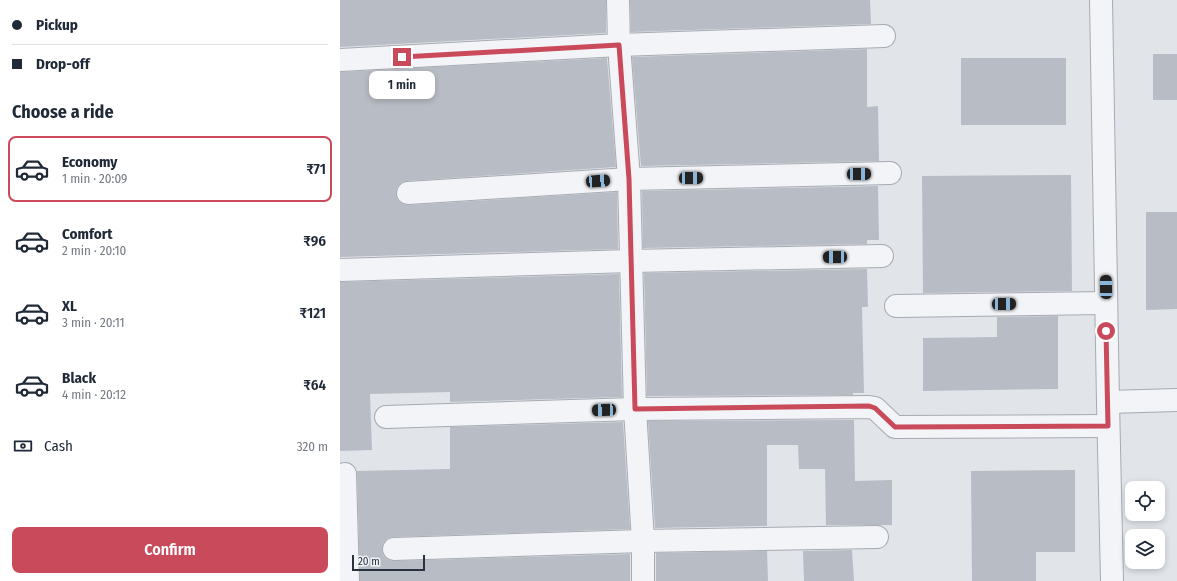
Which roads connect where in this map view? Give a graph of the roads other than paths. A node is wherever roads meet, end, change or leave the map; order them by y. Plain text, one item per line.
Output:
1 (618, 0) edge
2 (1101, 0) edge
3 (884, 36) dead end
4 (619, 45) junction
5 (340, 60) edge
6 (890, 173) dead end
7 (629, 179) junction
8 (408, 193) dead end
9 (882, 256) dead end
10 (631, 261) junction
11 (340, 270) edge
12 (1106, 303) junction
13 (896, 306) dead end
14 (1177, 400) edge
15 (1108, 402) junction
16 (635, 409) junction
17 (386, 417) dead end
18 (1108, 426) junction
19 (345, 474) dead end
20 (877, 537) dead end
21 (643, 541) junction
22 (394, 549) dead end
23 (348, 581) edge
24 (643, 581) edge
25 (1112, 581) edge

1 - 4 street
2 - 12 street
3 - 4 street
4 - 5 street
4 - 7 street
6 - 7 street
7 - 8 street
7 - 10 street
9 - 10 street
10 - 11 street
10 - 16 street
12 - 13 street
12 - 15 street
14 - 15 street
15 - 18 street
16 - 17 street
16 - 18 street
16 - 21 street
18 - 25 street
19 - 23 street
20 - 21 street
21 - 22 street
21 - 24 street

